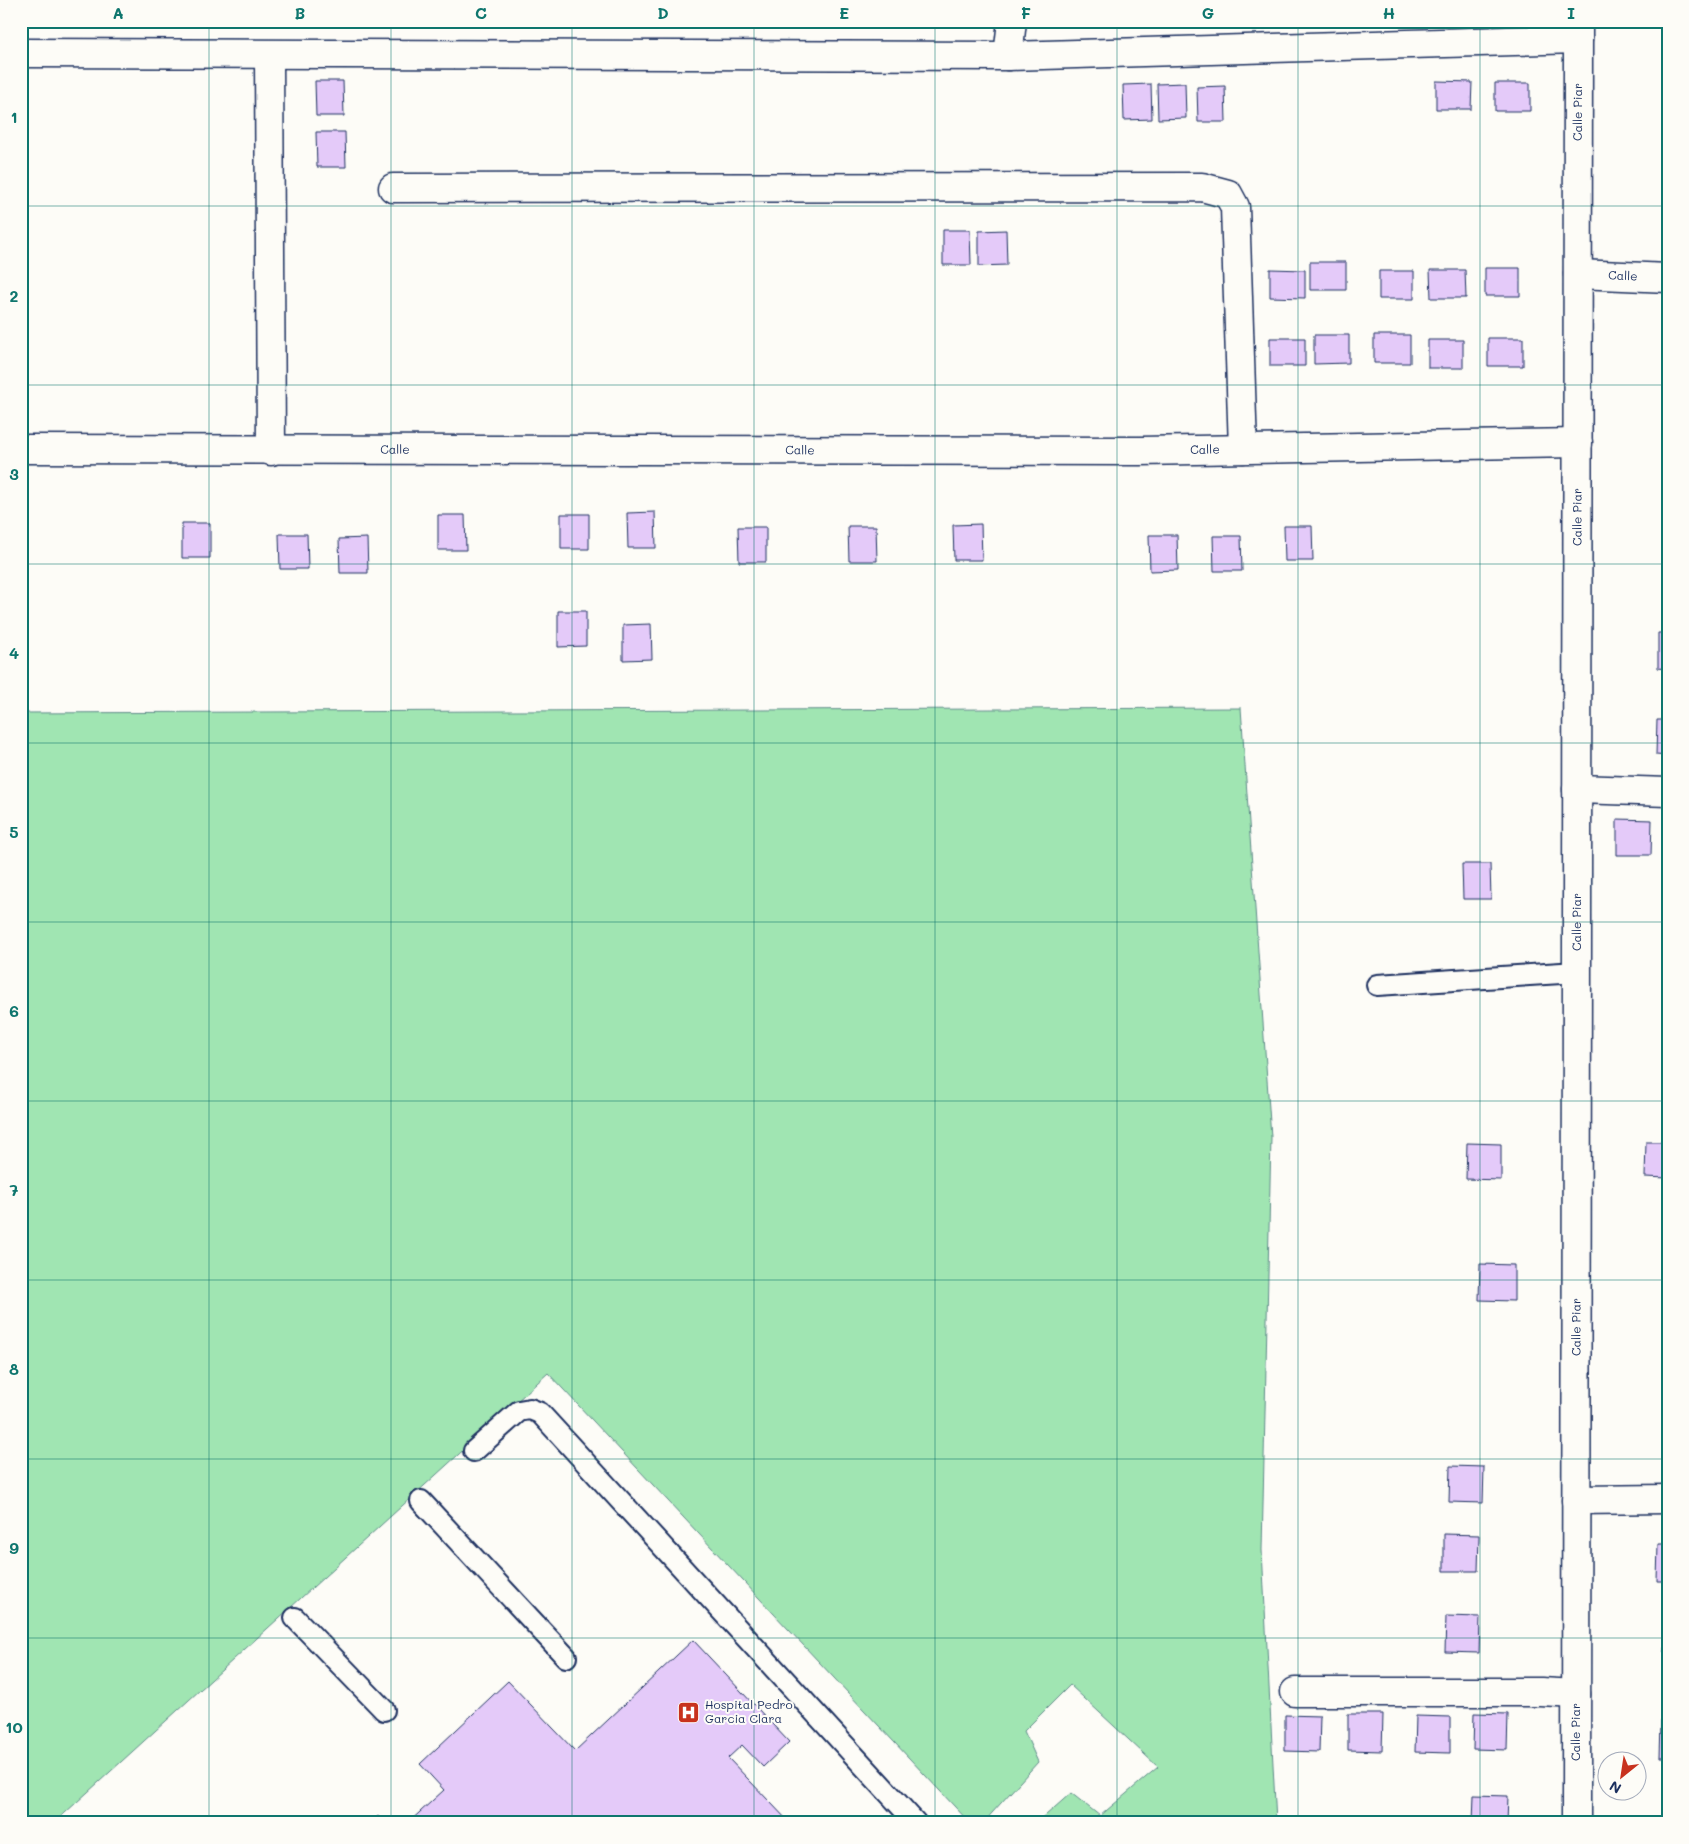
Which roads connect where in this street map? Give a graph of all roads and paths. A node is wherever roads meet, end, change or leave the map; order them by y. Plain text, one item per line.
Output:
1 (1012, 21) edge
2 (1578, 30) edge
3 (21, 54) edge
4 (269, 55) junction
5 (1008, 56) junction
6 (393, 188) dead end
7 (1578, 274) junction
8 (1668, 278) edge
9 (1578, 443) junction
10 (1243, 449) junction
11 (21, 450) edge
12 (272, 450) junction
13 (1577, 789) junction
14 (1668, 792) edge
15 (1577, 972) junction
16 (1377, 985) dead end
17 (474, 1451) dead end
18 (1668, 1499) edge
19 (1576, 1500) junction
20 (421, 1501) dead end
21 (295, 1618) dead end
22 (566, 1658) dead end
23 (1295, 1692) dead end
24 (1576, 1694) junction
25 (384, 1710) dead end
26 (916, 1823) edge
27 (1576, 1823) edge

1 - 5 street
2 - 5 street
2 - 7 street, Calle Piar
3 - 4 street
4 - 5 street
4 - 12 street
6 - 10 street
7 - 8 street, Calle
7 - 9 street, Calle Piar
9 - 10 street, Calle
9 - 13 street, Calle Piar
10 - 12 street, Calle
11 - 12 street, Calle
13 - 14 street
13 - 15 street, Calle Piar
15 - 16 lane
15 - 19 street, Calle Piar
17 - 26 lane
18 - 19 street
19 - 24 street, Calle Piar
20 - 22 lane
21 - 25 lane
23 - 24 street
24 - 27 street, Calle Piar

